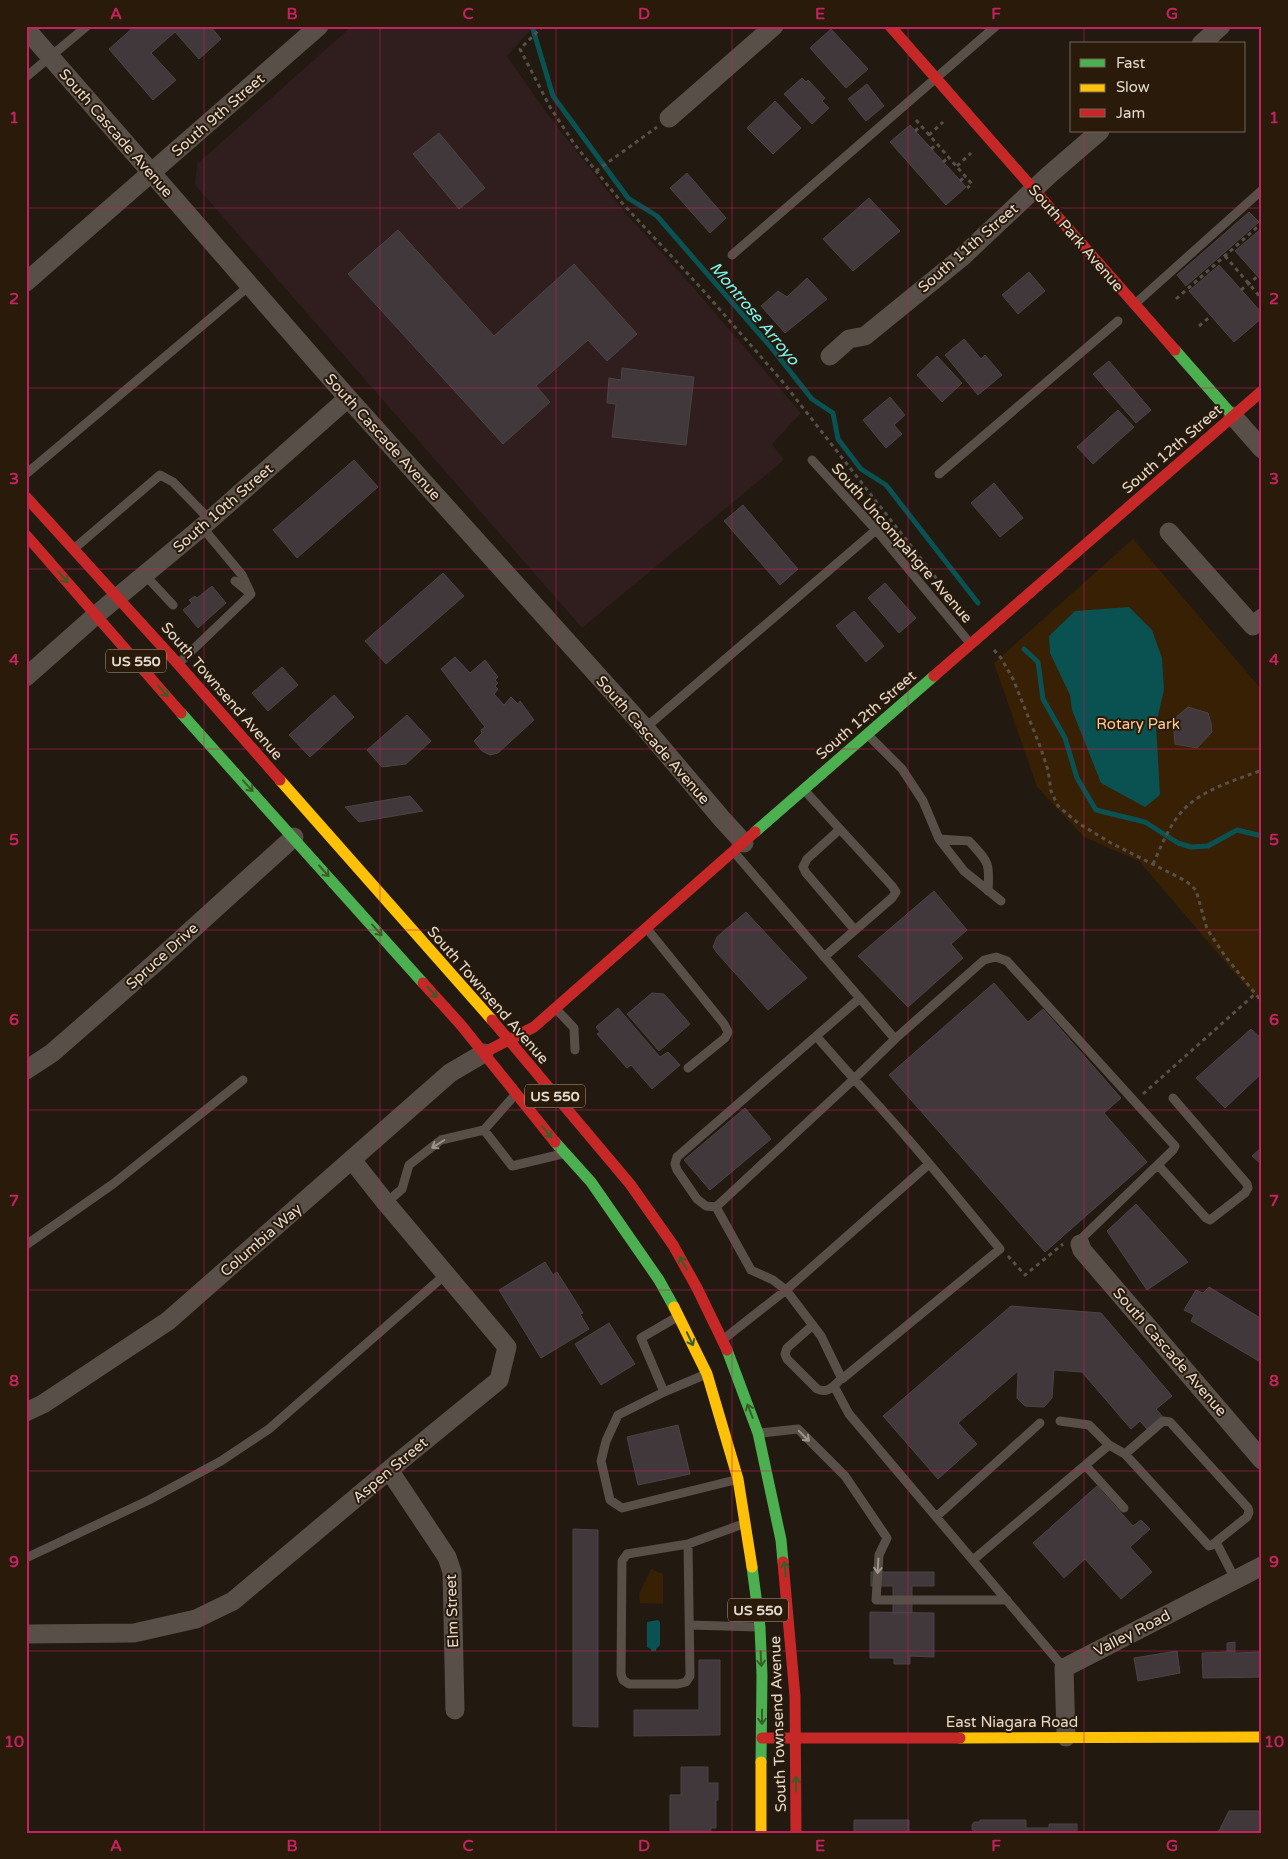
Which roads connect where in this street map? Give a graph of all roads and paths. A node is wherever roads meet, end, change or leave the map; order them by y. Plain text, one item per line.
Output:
1 (86, 26) edge
2 (319, 26) edge
3 (543, 26) edge
4 (774, 26) edge
5 (890, 26) edge
6 (996, 26) edge
7 (1221, 26) edge
8 (26, 29) edge
9 (1203, 42) edge
10 (51, 56) junction
11 (26, 77) edge
12 (937, 79) junction
13 (670, 118) joint
14 (916, 120) dead end
15 (943, 122) dead end
16 (921, 126) junction
17 (915, 131) dead end
18 (1099, 132) edge
19 (929, 135) junction
20 (937, 144) junction
21 (931, 149) dead end
22 (971, 154) dead end
23 (948, 158) junction
24 (943, 162) dead end
25 (957, 166) junction
26 (597, 170) junction
27 (151, 173) junction
28 (966, 176) junction
29 (960, 181) dead end
30 (967, 188) dead end
31 (1033, 190) junction
32 (1262, 190) edge
33 (1262, 223) edge
34 (732, 255) dead end
35 (1225, 256) junction
36 (1258, 276) dead end
37 (26, 282) edge
38 (1248, 284) junction
39 (249, 286) junction
40 (1241, 290) dead end
41 (1176, 299) dead end
42 (1262, 299) edge
43 (1134, 304) junction
44 (1211, 316) dead end
45 (1118, 321) dead end
46 (1199, 326) dead end
47 (830, 356) dead end
48 (1262, 391) edge
49 (348, 398) junction
50 (1233, 416) junction
51 (1262, 449) edge
52 (812, 460) dead end
53 (26, 474) edge
54 (939, 474) dead end
55 (26, 497) edge
56 (206, 524) junction
57 (876, 530) junction
58 (1169, 532) dead end
59 (26, 535) edge
60 (74, 548) junction
61 (145, 575) junction
62 (235, 581) dead end
63 (251, 594) junction
64 (118, 597) junction
65 (954, 601) dead end
66 (173, 606) dead end
67 (96, 615) junction
68 (1259, 627) edge
69 (971, 644) junction
70 (991, 647) dead end
71 (178, 664) junction
72 (26, 677) edge
73 (645, 728) junction
74 (867, 734) junction
75 (1262, 770) edge
76 (804, 790) junction
77 (839, 830) junction
78 (294, 838) junction
79 (939, 839) junction
80 (739, 847) junction
81 (1153, 864) junction
82 (988, 891) junction
83 (1001, 901) dead end
84 (646, 928) junction
85 (854, 929) junction
86 (824, 957) junction
87 (1255, 994) junction
88 (860, 998) junction
89 (1262, 1002) edge
90 (556, 1008) junction
91 (816, 1036) junction
92 (895, 1039) junction
93 (508, 1040) junction
94 (575, 1050) dead end
95 (484, 1053) junction
96 (688, 1068) dead end
97 (26, 1070) edge
98 (854, 1079) junction
99 (243, 1080) dead end
100 (516, 1094) junction
101 (1139, 1097) dead end
102 (1173, 1098) dead end
103 (484, 1130) junction
104 (565, 1153) junction
105 (352, 1160) junction
106 (929, 1164) junction
107 (1158, 1165) junction
108 (386, 1203) junction
109 (716, 1207) junction
110 (991, 1238) junction
111 (1072, 1243) junction
112 (26, 1245) edge
113 (446, 1274) junction
114 (786, 1290) junction
115 (679, 1316) junction
116 (813, 1325) junction
117 (723, 1339) junction
118 (707, 1374) junction
119 (842, 1379) junction
120 (834, 1386) junction
121 (664, 1392) junction
122 (26, 1412) edge
123 (1060, 1421) dead end
124 (1040, 1423) dead end
125 (758, 1433) junction
126 (1109, 1445) junction
127 (1125, 1454) junction
128 (1262, 1460) edge
129 (1085, 1465) junction
130 (389, 1470) junction
131 (738, 1479) junction
132 (1124, 1508) dead end
133 (936, 1517) junction
134 (746, 1524) junction
135 (1216, 1542) junction
136 (688, 1544) junction
137 (26, 1558) edge
138 (973, 1560) junction
139 (1262, 1566) edge
140 (1235, 1579) junction
141 (1006, 1600) junction
142 (690, 1625) junction
143 (760, 1627) junction
144 (26, 1634) edge
145 (1064, 1668) junction
146 (455, 1710) dead end
147 (796, 1737) junction
148 (1066, 1737) junction
149 (762, 1738) junction
150 (1262, 1738) edge
151 (761, 1833) edge
152 (796, 1833) edge

1 - 10 lane
2 - 27 street, South 9th Street
3 - 26 path
4 - 13 street
5 - 12 main road, South Park Avenue
6 - 12 lane
7 - 9 street
8 - 10 street, South Cascade Avenue
10 - 11 lane
10 - 27 street, South Cascade Avenue
12 - 31 main road, South Park Avenue
12 - 34 lane
13 - 26 path
14 - 16 path
15 - 19 path
16 - 17 path
16 - 19 path
18 - 31 street, South 11th Street
19 - 20 path
20 - 21 path
20 - 23 path
22 - 25 path
23 - 24 path
23 - 25 path
25 - 28 path
26 - 65 path
27 - 37 street, South 9th Street
27 - 39 street, South Cascade Avenue
28 - 29 path
28 - 30 path
31 - 43 main road, South Park Avenue
31 - 47 street, South 11th Street
32 - 43 lane
33 - 35 path
35 - 38 path
35 - 41 path
36 - 38 path
38 - 40 path
38 - 42 path
39 - 49 street, South Cascade Avenue
39 - 53 lane
43 - 50 main road, South Park Avenue
44 - 46 path
45 - 54 lane
48 - 50 main road, South 12th Street
49 - 56 street, South 10th Street
49 - 73 street, South Cascade Avenue
50 - 51 street, South Park Avenue
50 - 69 main road, South 12th Street
52 - 57 lane, South Uncompahgre Avenue
55 - 60 main road, South Townsend Avenue / US 550
56 - 60 lane
56 - 61 street, South 10th Street
56 - 63 lane
57 - 69 lane, South Uncompahgre Avenue
57 - 73 lane
58 - 68 street
59 -> 67 main road, South Townsend Avenue / US 550
60 - 64 main road, South Townsend Avenue / US 550
61 - 64 street, South 10th Street
61 - 66 lane
62 - 63 lane
63 - 71 lane
64 - 67 street, South 10th Street
64 - 71 main road, South Townsend Avenue / US 550
67 - 72 street, South 10th Street
67 -> 78 main road, South Townsend Avenue / US 550
69 - 74 main road, South 12th Street
70 - 81 path
71 - 93 main road, South Townsend Avenue / US 550
73 - 80 street, South Cascade Avenue
74 - 76 main road, South 12th Street
74 - 79 lane
75 - 81 path
76 - 77 lane
76 - 80 main road, South 12th Street
77 - 85 lane
77 - 85 lane
78 -> 95 main road, South Townsend Avenue / US 550
78 - 97 street, Spruce Drive
79 - 82 lane
79 - 82 lane
80 - 84 main road, South 12th Street
80 - 86 lane
81 - 87 path
82 - 83 lane
84 - 90 main road, South 12th Street
84 - 96 lane
85 - 86 lane
86 - 88 lane
87 - 89 path
87 - 101 path
88 - 91 lane
88 - 92 lane
90 - 93 main road, South 12th Street
90 - 94 lane
91 - 98 lane
91 - 109 lane
92 - 98 lane
92 - 107 lane
93 - 95 main road, South 12th Street
117 -> 93 main road, South Townsend Avenue / US 550
95 - 100 main road, South Townsend Avenue / US 550
95 - 105 street, Columbia Way
98 - 106 lane
98 - 109 lane
99 - 112 lane
100 - 103 lane
100 -> 104 main road, South Townsend Avenue / US 550
102 - 107 lane
103 - 104 lane
103 -> 108 lane
104 - 115 main road, South Townsend Avenue / US 550
105 - 108 street, Aspen Street
105 - 122 street, Columbia Way
106 - 110 lane
106 - 114 lane
107 - 111 lane
108 - 113 street, Aspen Street
109 - 114 lane
110 - 111 path
110 - 119 lane
111 - 128 street, South Cascade Avenue
113 - 130 street, Aspen Street
113 - 137 lane
114 - 116 lane
114 - 117 lane
115 -> 118 main road, South Townsend Avenue / US 550
115 - 121 lane
116 - 119 lane
116 - 120 lane
125 -> 117 main road, South Townsend Avenue / US 550
118 - 121 lane
118 - 131 main road, South Townsend Avenue / US 550
119 - 120 lane
120 - 133 lane
121 - 131 lane
123 - 126 lane
124 - 133 lane
125 -> 141 lane
147 -> 125 main road, South Townsend Avenue / US 550
126 - 127 lane
126 - 129 lane
127 - 135 lane
127 - 135 lane
129 - 132 lane
129 - 138 lane
130 - 144 street, Aspen Street
130 - 146 street, Elm Street
131 - 134 main road, South Townsend Avenue / US 550
133 - 138 lane
134 - 136 lane
134 - 143 main road, South Townsend Avenue / US 550
135 - 140 lane
136 - 142 lane
136 - 142 lane
138 - 141 lane
139 - 140 street, Valley Road
140 - 145 street, Valley Road
141 - 145 lane
142 - 143 lane
143 -> 149 main road, South Townsend Avenue / US 550
145 - 148 street
147 - 148 main road, East Niagara Road
147 - 149 main road, East Niagara Road
152 -> 147 main road, South Townsend Avenue / US 550
148 - 150 main road, East Niagara Road
149 - 151 main road, South Townsend Avenue / US 550

